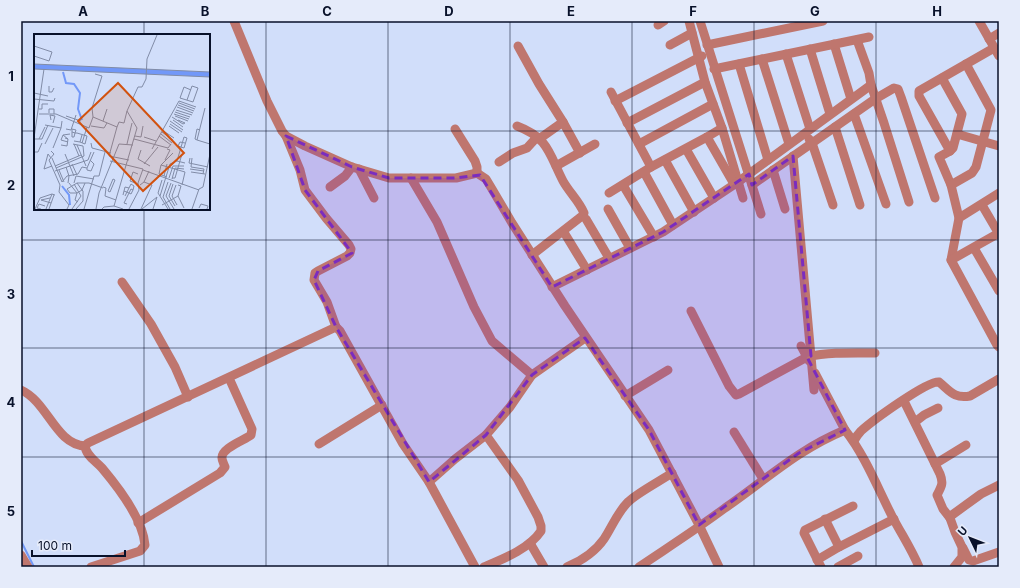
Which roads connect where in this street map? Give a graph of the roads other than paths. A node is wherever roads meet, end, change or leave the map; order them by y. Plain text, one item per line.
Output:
1 (234, 21) edge
2 (690, 21) edge
3 (702, 21) edge
4 (823, 21) edge
5 (979, 21) edge
6 (692, 33) junction
7 (999, 33) edge
8 (869, 37) dead end
9 (989, 39) junction
10 (857, 40) junction
11 (834, 44) junction
12 (670, 45) dead end
13 (518, 46) dead end
14 (708, 49) junction
15 (810, 50) junction
16 (997, 52) edge
17 (786, 54) junction
18 (698, 58) junction
19 (762, 60) junction
20 (739, 64) junction
21 (966, 64) junction
22 (714, 69) junction
23 (942, 78) junction
24 (705, 82) junction
25 (871, 85) junction
26 (611, 92) dead end
27 (851, 99) junction
28 (876, 99) junction
29 (615, 101) junction
30 (713, 104) junction
31 (830, 114) junction
32 (854, 114) junction
33 (563, 122) junction
34 (627, 123) junction
35 (517, 126) dead end
36 (835, 127) junction
37 (722, 128) junction
38 (455, 129) dead end
39 (808, 131) junction
40 (957, 134) junction
41 (286, 136) junction
42 (707, 137) junction
43 (538, 138) junction
44 (984, 142) junction
45 (812, 143) junction
46 (595, 144) dead end
47 (639, 144) junction
48 (789, 144) junction
49 (999, 146) edge
50 (686, 149) junction
51 (950, 151) junction
52 (580, 152) junction
53 (793, 156) junction
54 (665, 160) junction
55 (768, 160) junction
56 (499, 162) dead end
57 (556, 166) junction
58 (356, 168) junction
59 (648, 170) junction
60 (773, 170) junction
61 (477, 173) junction
62 (749, 174) junction
63 (411, 178) junction
64 (736, 183) junction
65 (623, 185) junction
66 (752, 185) junction
67 (951, 185) junction
68 (330, 187) dead end
69 (610, 193) dead end
70 (999, 194) edge
71 (374, 198) dead end
72 (714, 198) junction
73 (743, 198) dead end
74 (935, 198) dead end
75 (909, 202) dead end
76 (886, 204) dead end
77 (982, 204) junction
78 (833, 205) dead end
79 (860, 205) dead end
80 (608, 209) dead end
81 (785, 209) dead end
82 (694, 212) junction
83 (761, 214) dead end
84 (959, 218) junction
85 (586, 219) dead end
86 (673, 225) junction
87 (565, 234) dead end
88 (999, 234) edge
89 (654, 237) junction
90 (630, 248) junction
91 (974, 248) junction
92 (532, 255) junction
93 (609, 258) junction
94 (951, 260) junction
95 (587, 270) junction
96 (122, 282) dead end
97 (552, 287) junction
98 (999, 291) edge
99 (691, 311) dead end
100 (336, 327) junction
101 (586, 338) junction
102 (801, 346) dead end
103 (999, 347) edge
104 (875, 353) dead end
105 (807, 357) junction
106 (668, 370) dead end
107 (532, 375) junction
108 (229, 378) junction
109 (997, 381) edge
110 (21, 390) edge
111 (814, 390) dead end
112 (625, 396) junction
113 (188, 397) junction
114 (904, 401) junction
115 (382, 405) junction
116 (938, 408) dead end
117 (915, 422) junction
118 (845, 430) junction
119 (734, 432) dead end
120 (486, 435) junction
121 (854, 441) junction
122 (318, 444) dead end
123 (966, 445) dead end
124 (85, 446) junction
125 (935, 464) junction
126 (672, 473) junction
127 (763, 479) junction
128 (428, 482) junction
129 (999, 485) edge
130 (853, 506) dead end
131 (950, 518) junction
132 (825, 519) junction
133 (894, 519) junction
134 (138, 523) junction
135 (699, 525) junction
136 (530, 543) junction
137 (962, 546) junction
138 (839, 547) junction
139 (999, 552) edge
140 (858, 556) dead end
141 (117, 558) junction
142 (819, 563) edge
143 (91, 567) edge
144 (122, 567) edge
145 (475, 567) edge
146 (484, 567) edge
147 (544, 567) edge
148 (567, 567) edge
149 (639, 567) edge
150 (719, 567) edge
151 (838, 567) edge
152 (919, 567) edge
153 (954, 567) edge

1 - 41 street
2 - 6 street
3 - 14 street
4 - 14 street
5 - 9 street
6 - 12 street
6 - 18 street
7 - 9 street
8 - 10 street
9 - 16 street
10 - 11 street
10 - 25 street
11 - 15 street
11 - 27 street
13 - 33 street
14 - 18 street
14 - 22 street
15 - 17 street
15 - 31 street
16 - 21 street
17 - 19 street
17 - 39 street
18 - 24 street
18 - 29 street
19 - 20 street
19 - 48 street
20 - 22 street
20 - 55 street
21 - 23 street
21 - 44 street
22 - 62 street
23 - 40 street
23 - 51 street
24 - 30 street
24 - 34 street
25 - 27 street
25 - 28 street
26 - 29 street
27 - 31 street
28 - 32 street
28 - 74 street
28 - 75 street
29 - 34 street
30 - 37 street
30 - 47 street
31 - 39 street
32 - 36 street
32 - 76 street
33 - 43 street
33 - 52 street
34 - 47 street
35 - 43 street
36 - 45 street
36 - 79 street
37 - 42 street
37 - 64 street
38 - 61 street
39 - 45 street
39 - 48 street
40 - 44 street
40 - 51 street
41 - 58 street
41 - 100 street
42 - 50 street
42 - 64 street
43 - 56 street
43 - 57 street
44 - 49 street
44 - 67 street
45 - 53 street
45 - 78 street
46 - 52 street
47 - 59 street
48 - 55 street
50 - 54 street
50 - 72 street
51 - 67 street
52 - 57 street
53 - 60 street
53 - 111 street
54 - 59 street
54 - 82 street
55 - 62 street
57 - 92 street
58 - 63 street
58 - 68 street
58 - 71 street
59 - 65 street
59 - 86 street
60 - 66 street
60 - 81 street
61 - 63 street
61 - 92 street
62 - 64 street
62 - 66 street
63 - 107 street
64 - 72 street
64 - 73 street
65 - 69 street
65 - 89 street
66 - 83 street
67 - 84 street
70 - 77 street
72 - 82 street
77 - 84 street
77 - 88 street
80 - 90 street
82 - 86 street
84 - 94 street
85 - 93 street
86 - 89 street
87 - 95 street
88 - 91 street
89 - 90 street
90 - 93 street
91 - 94 street
91 - 98 street
92 - 97 street
93 - 95 street
94 - 103 street
95 - 97 street
96 - 113 street
97 - 101 street
99 - 105 street
100 - 108 street
100 - 115 street
101 - 107 street
101 - 112 street
102 - 105 street
104 - 105 street
105 - 118 street
106 - 112 street
107 - 120 street
108 - 113 street
108 - 134 street
109 - 114 street
110 - 124 street
112 - 126 street
113 - 124 street
114 - 117 street
114 - 121 street
115 - 122 street
115 - 128 street
116 - 117 street
117 - 125 street
118 - 121 street
118 - 127 street
119 - 127 street
120 - 128 street
120 - 136 street
121 - 133 street
123 - 125 street
124 - 134 street
125 - 131 street
126 - 135 street
126 - 148 street
127 - 135 street
128 - 145 street
129 - 131 street
130 - 132 street
131 - 137 street
132 - 138 street
132 - 142 street
133 - 138 street
133 - 152 street
134 - 141 street
135 - 149 street
135 - 150 street
136 - 146 street
136 - 147 street
137 - 139 street
137 - 153 street
138 - 142 street
140 - 151 street
141 - 143 street
141 - 144 street

